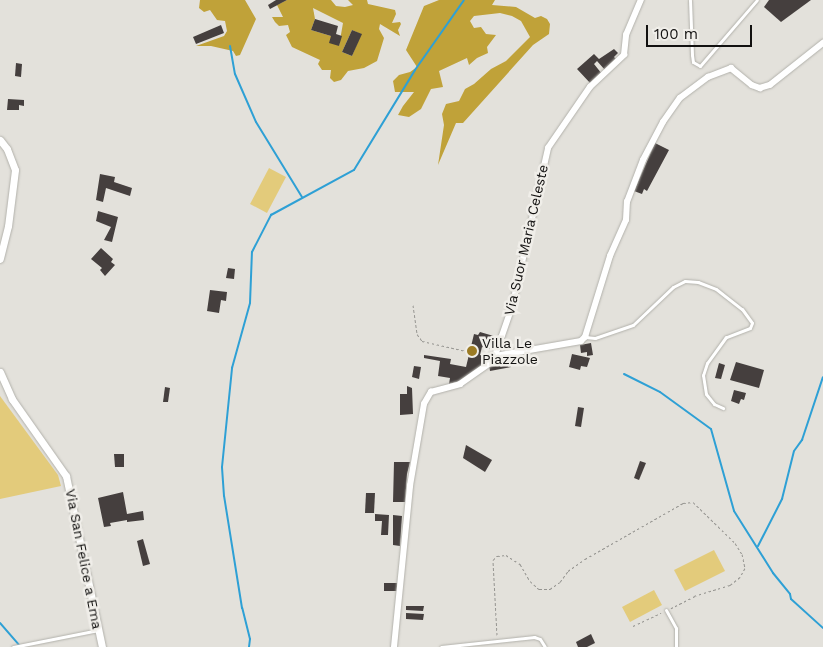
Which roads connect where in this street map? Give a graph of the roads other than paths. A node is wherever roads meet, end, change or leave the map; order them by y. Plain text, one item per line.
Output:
1 (641, 0) edge
2 (690, 0) edge
3 (757, 0) edge
4 (823, 44) edge
5 (0, 140) edge
6 (0, 260) edge
7 (586, 337) junction
8 (495, 356) junction
9 (0, 372) edge
10 (2, 383) edge
11 (723, 408) dead end
12 (666, 610) road end
13 (98, 630) junction
14 (13, 647) edge
15 (102, 647) edge
16 (394, 647) edge
17 (441, 647) edge
18 (545, 647) edge
19 (676, 647) edge

1 - 8 street, Via Suor Maria Celeste
2 - 3 lane
4 - 7 street
5 - 6 street
7 - 8 street
7 - 11 lane
8 - 16 street, Via Suor Maria Celeste
9 - 10 street, Via San Felice a Ema
10 - 13 street, Via San Felice a Ema
12 - 19 lane
13 - 14 lane
13 - 15 street, Via San Felice a Ema
17 - 18 lane

